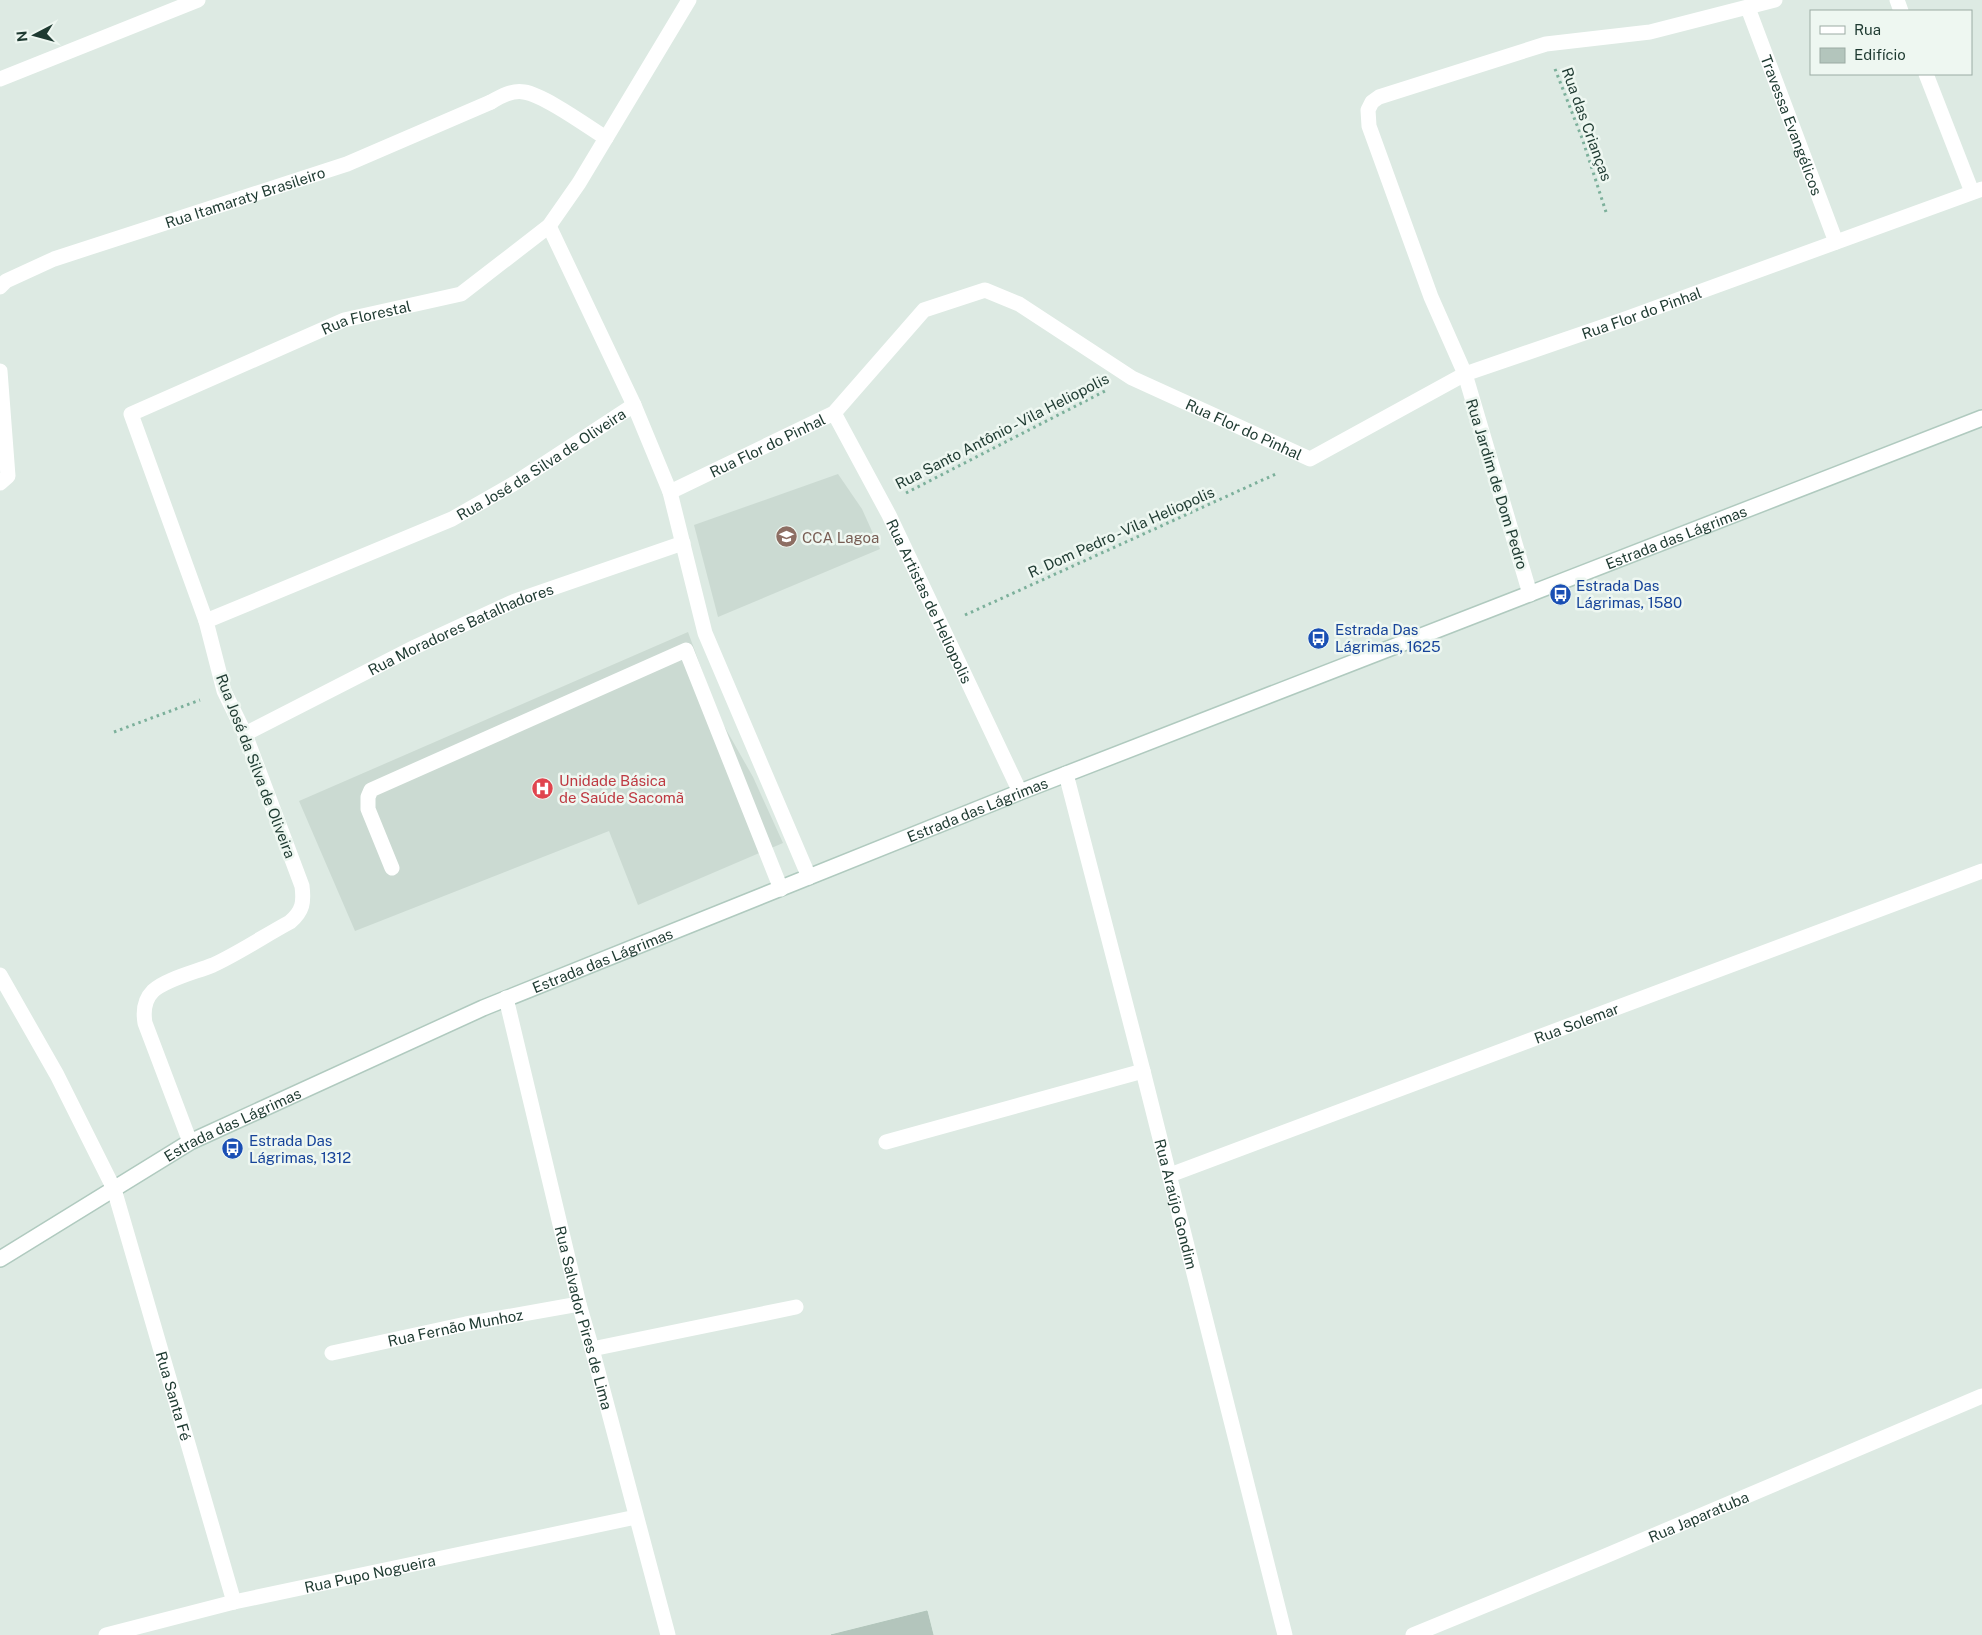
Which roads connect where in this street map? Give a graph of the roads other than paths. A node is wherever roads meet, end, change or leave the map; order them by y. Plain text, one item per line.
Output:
1 (198, 0) edge
2 (689, 0) edge
3 (1775, 0) edge
4 (1748, 8) junction
5 (1926, 75) edge
6 (0, 79) edge
7 (606, 138) junction
8 (1977, 190) edge
9 (549, 226) junction
10 (1836, 242) junction
11 (0, 287) edge
12 (0, 371) edge
13 (1465, 374) junction
14 (634, 406) junction
15 (834, 413) junction
16 (1982, 418) edge
17 (0, 483) edge
18 (670, 492) junction
19 (683, 543) junction
20 (1530, 594) junction
21 (206, 621) junction
22 (245, 734) junction
23 (1066, 774) junction
24 (1020, 792) junction
25 (392, 868) dead end
26 (1982, 870) edge
27 (809, 877) junction
28 (780, 888) junction
29 (0, 975) edge
30 (506, 998) junction
31 (1143, 1071) junction
32 (190, 1142) junction
33 (886, 1142) dead end
34 (1170, 1175) junction
35 (114, 1189) junction
36 (0, 1259) edge
37 (578, 1304) junction
38 (796, 1307) dead end
39 (592, 1348) junction
40 (332, 1353) dead end
41 (1982, 1396) edge
42 (636, 1518) junction
43 (234, 1602) junction
44 (106, 1635) edge
45 (668, 1635) edge
46 (1285, 1635) edge
47 (1413, 1635) edge

1 - 6 street
2 - 7 street, Rua Florestal
3 - 4 street
4 - 10 street, Travessa Evangélicos
4 - 13 street, Rua Jardim de Dom Pedro
5 - 8 street
7 - 9 street, Rua Florestal
7 - 11 street, Rua Itamaraty Brasileiro
8 - 10 street, Rua Flor do Pinhal
9 - 14 street
9 - 21 street, Rua Florestal
10 - 13 street, Rua Flor do Pinhal
12 - 17 street
13 - 15 street, Rua Flor do Pinhal
13 - 20 street, Rua Jardim de Dom Pedro
14 - 18 street
14 - 21 street, Rua José da Silva de Oliveira
15 - 18 street, Rua Flor do Pinhal
15 - 24 street, Rua Artistas de Heliopolis
16 - 20 street, Estrada das Lágrimas
18 - 19 street
19 - 22 street, Rua Moradores Batalhadores
19 - 27 street
20 - 23 street, Estrada das Lágrimas
21 - 22 street, Rua José da Silva de Oliveira
22 - 32 street, Rua José da Silva de Oliveira
23 - 24 street, Estrada das Lágrimas
23 - 31 street, Rua Araújo Gondim
24 - 27 street, Estrada das Lágrimas
25 - 28 street
26 - 34 street, Rua Solemar
27 - 28 street, Estrada das Lágrimas
28 - 30 street, Estrada das Lágrimas
29 - 35 street, Rua Santa Fé
30 - 32 street, Estrada das Lágrimas
30 - 37 street, Rua Salvador Pires de Lima
31 - 33 street
31 - 34 street, Rua Araújo Gondim
32 - 35 street, Estrada das Lágrimas
34 - 46 street, Rua Araújo Gondim
35 - 36 street, Estrada das Lágrimas
35 - 43 street, Rua Santa Fé
37 - 39 street, Rua Salvador Pires de Lima
37 - 40 street, Rua Fernão Munhoz
38 - 39 street
39 - 42 street, Rua Salvador Pires de Lima
41 - 47 street, Rua Japaratuba
42 - 43 street, Rua Pupo Nogueira
42 - 45 street, Rua Salvador Pires de Lima
43 - 44 street, Rua Pupo Nogueira

